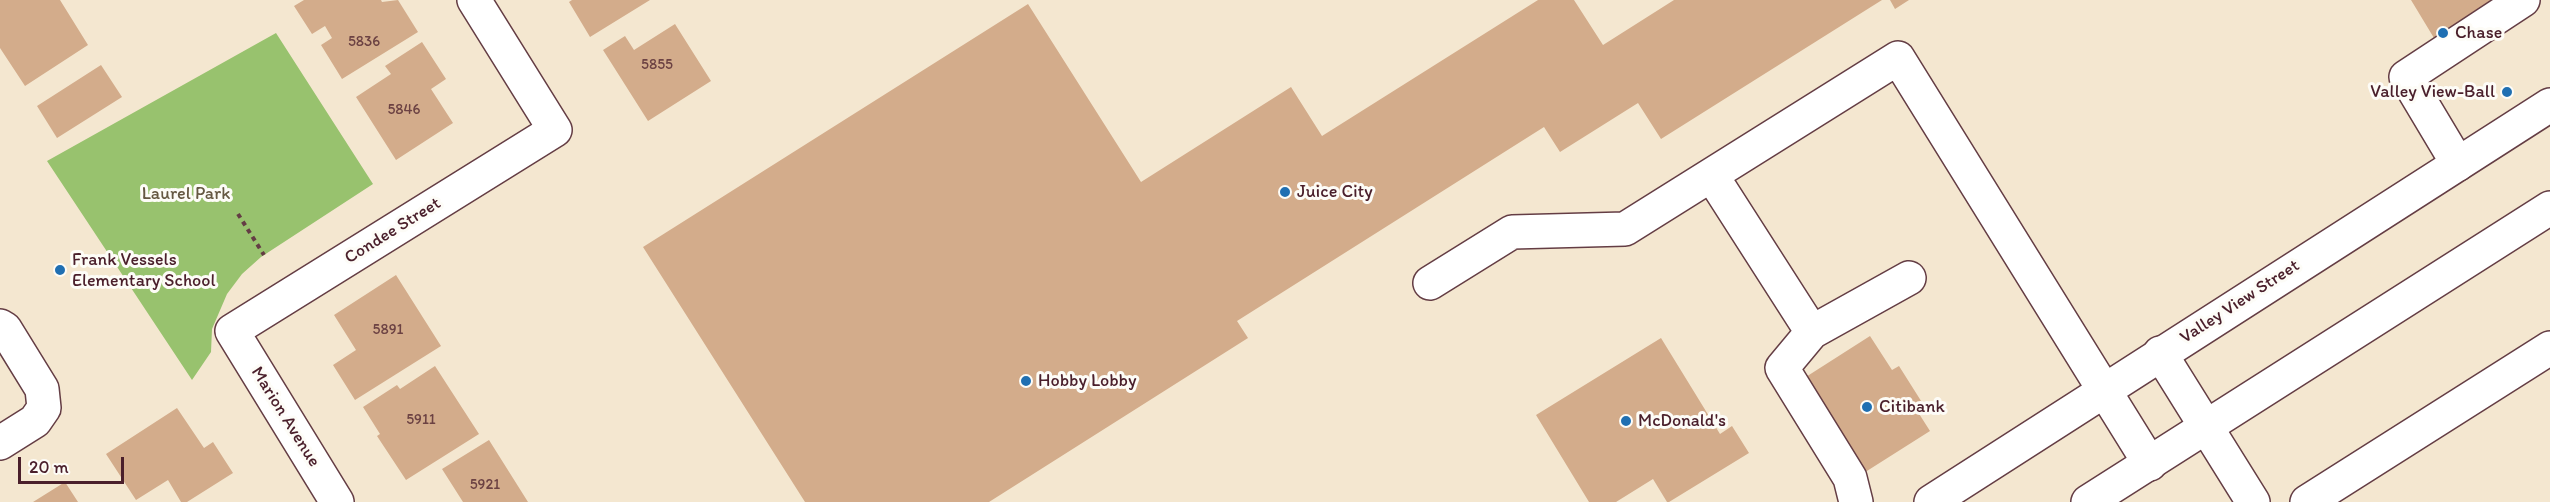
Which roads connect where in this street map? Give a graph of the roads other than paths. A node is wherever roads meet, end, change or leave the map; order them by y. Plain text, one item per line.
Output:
1 (474, 0) edge
2 (2523, 0) edge
3 (2550, 105) edge
4 (2458, 164) junction
5 (1712, 176) junction
6 (2547, 217) edge
7 (1909, 278) dead end
8 (1430, 283) dead end
9 (0, 326) edge
10 (232, 331) joint
11 (1812, 332) junction
12 (2550, 348) edge
13 (2160, 353) junction
14 (2106, 391) junction
15 (2208, 427) junction
16 (0, 443) edge
17 (2150, 464) junction
18 (337, 502) edge
19 (1856, 502) edge
20 (1931, 502) edge
21 (2088, 502) edge
22 (2253, 502) edge
23 (2307, 502) edge

1 - 10 main road, Condee Street
2 - 4 main road
3 - 4 main road, Valley View Street
4 - 13 main road, Valley View Street
5 - 8 main road
5 - 11 main road
5 - 14 main road
6 - 15 main road
7 - 11 main road
9 - 16 main road
10 - 18 main road, Marion Avenue
11 - 19 main road
12 - 23 main road
13 - 14 main road, Valley View Street
13 - 15 main road
14 - 17 main road
14 - 20 main road, Valley View Street
15 - 17 main road
15 - 22 main road
17 - 21 main road

